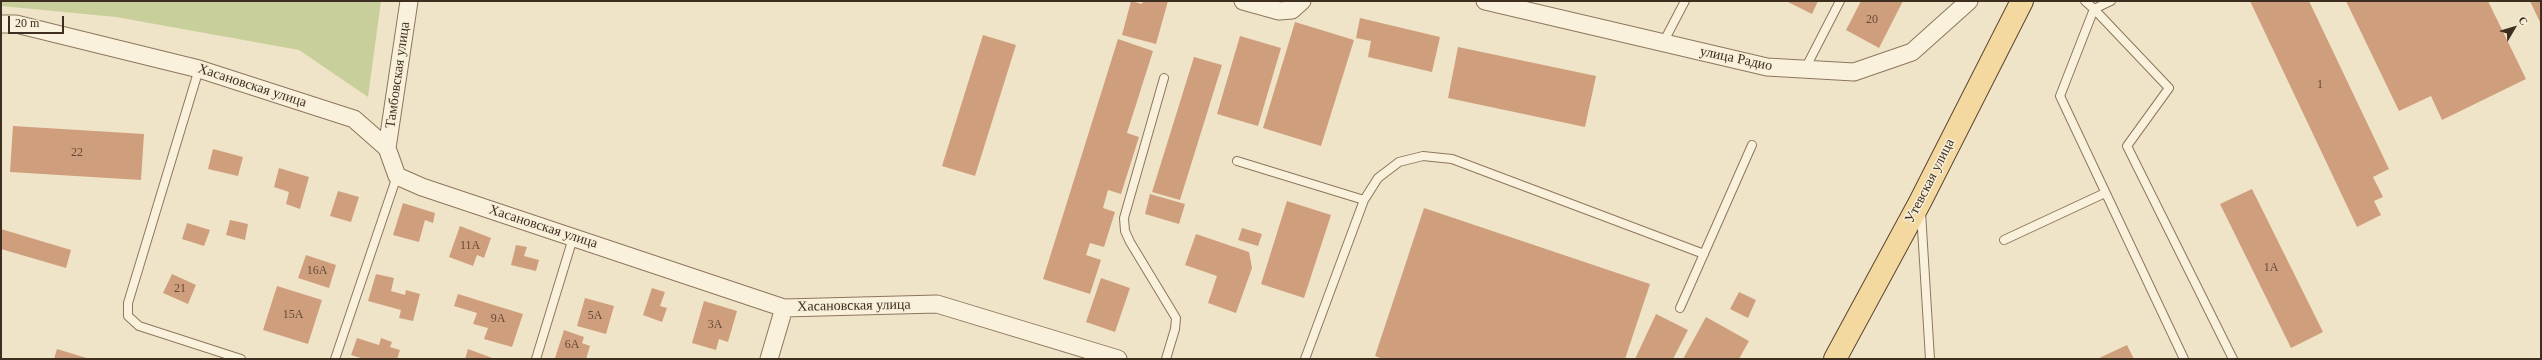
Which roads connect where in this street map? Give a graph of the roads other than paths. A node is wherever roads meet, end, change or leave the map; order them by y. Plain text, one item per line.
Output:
1 (409, 1) edge
2 (1243, 1) edge
3 (1302, 1) edge
4 (1485, 1) edge
5 (1685, 1) edge
6 (1840, 1) edge
7 (1969, 1) edge
8 (2022, 1) edge
9 (2085, 1) edge
10 (2111, 1) edge
11 (2094, 9) junction
12 (1, 24) edge
13 (1663, 43) junction
14 (198, 69) junction
15 (1805, 69) junction
16 (1164, 78) dead end
17 (1752, 145) dead end
18 (387, 148) junction
19 (1236, 161) dead end
20 (397, 176) junction
21 (2105, 193) junction
22 (1364, 200) junction
23 (1920, 202) junction
24 (574, 238) junction
25 (2004, 240) dead end
26 (1704, 254) junction
27 (784, 308) junction
28 (1680, 308) dead end
29 (241, 359) edge
30 (335, 359) edge
31 (536, 359) edge
32 (769, 359) edge
33 (1118, 359) edge
34 (1166, 359) edge
35 (1305, 359) edge
36 (1835, 359) edge
37 (1930, 359) edge
38 (2184, 359) edge
39 (2233, 359) edge

1 - 18 street, Тамбовская улица
2 - 3 street
4 - 13 street, улица Радио
5 - 13 lane
6 - 15 lane
7 - 15 street, улица Радио
8 - 23 main road, Утевская улица
9 - 11 lane
10 - 11 lane
11 - 21 lane
11 - 39 lane
12 - 14 street, Хасановская улица
13 - 15 street, улица Радио
14 - 18 street, Хасановская улица
14 - 29 lane
16 - 34 lane
17 - 26 lane
18 - 20 street, Хасановская улица
19 - 22 lane
20 - 24 street, Хасановская улица
20 - 30 lane
21 - 25 lane
21 - 38 lane
22 - 26 lane
22 - 35 lane
23 - 36 main road, Утевская улица
23 - 37 lane
24 - 27 street, Хасановская улица
24 - 31 lane
26 - 28 lane
27 - 32 street
27 - 33 street, Хасановская улица

